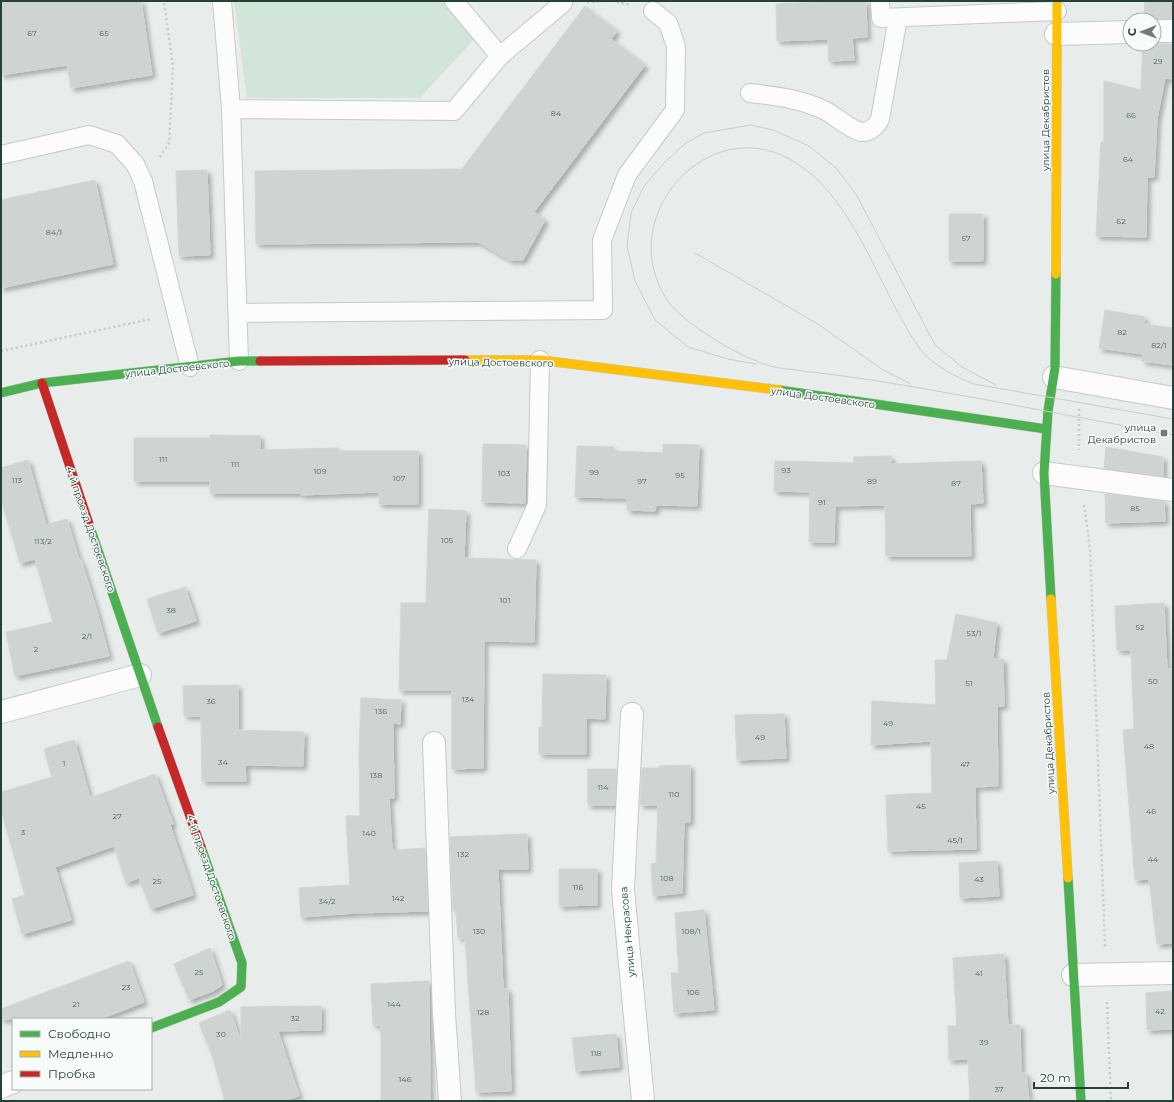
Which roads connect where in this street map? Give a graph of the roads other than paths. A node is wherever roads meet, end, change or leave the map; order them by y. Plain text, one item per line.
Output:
1 (222, 1) edge
2 (454, 1) edge
3 (563, 3) road end
4 (1057, 6) edge
5 (653, 12) road end
6 (881, 14) edge
7 (1162, 31) edge
8 (1173, 31) edge
9 (1122, 32) edge
10 (1056, 34) junction
11 (500, 56) junction
12 (750, 93) dead end
13 (231, 108) junction
14 (1, 155) edge
15 (238, 313) junction
16 (540, 360) junction
17 (239, 362) junction
18 (190, 367) junction
19 (1054, 377) junction
20 (42, 383) junction
21 (1, 393) edge
22 (1173, 398) edge
23 (1046, 429) junction
24 (1044, 473) junction
25 (1173, 490) edge
26 (518, 549) dead end
27 (140, 675) junction
28 (1, 712) edge
29 (632, 714) dead end
30 (434, 743) dead end
31 (1173, 973) edge
32 (1073, 975) junction
33 (152, 1028) edge
34 (12, 1082) edge
35 (1, 1087) edge
36 (450, 1101) edge
37 (643, 1101) edge
38 (1081, 1101) edge

1 - 13 lane
2 - 11 lane
3 - 11 lane
4 - 6 lane
4 - 10 street, улица Декабристов
5 - 15 lane
6 - 12 lane
7 - 8 street
9 - 10 street
10 - 19 street, улица Декабристов
11 - 13 lane
13 - 15 lane
14 - 18 lane
15 - 17 lane
16 - 17 street, улица Достоевского
16 - 23 street, улица Достоевского
16 - 26 lane
17 - 18 street, улица Достоевского
18 - 20 street, улица Достоевского
19 - 22 street
19 - 23 street, улица Декабристов
20 - 21 street, улица Достоевского
20 - 27 street, 4-й проезд Достоевского
23 - 24 street, улица Декабристов
24 - 25 street
24 - 32 street, улица Декабристов
27 - 28 street
27 - 33 street, 4-й проезд Достоевского
29 - 37 street, улица Некрасова
30 - 36 street
31 - 32 street
32 - 38 street, улица Декабристов
34 - 35 street

